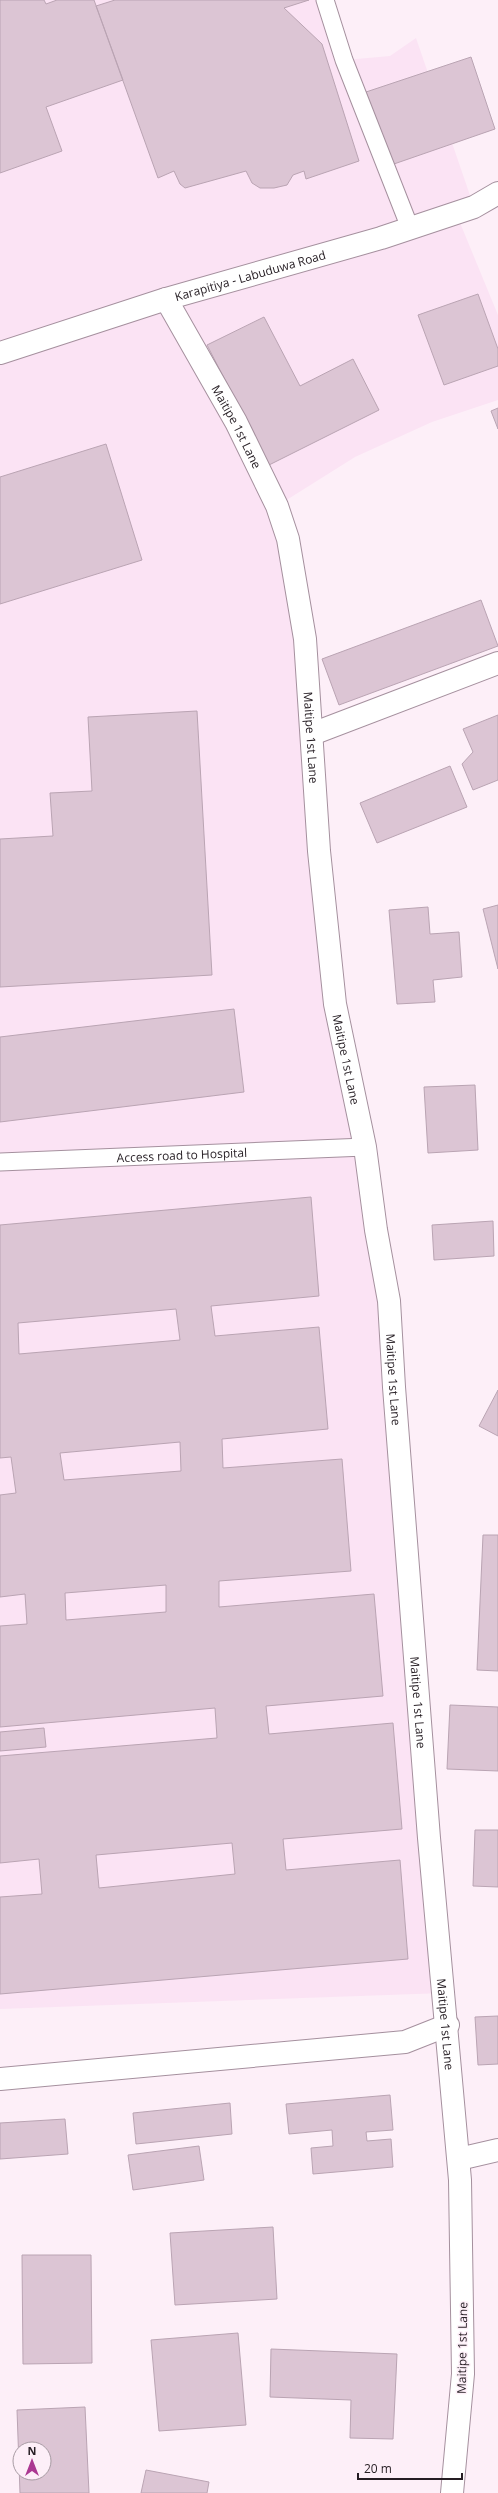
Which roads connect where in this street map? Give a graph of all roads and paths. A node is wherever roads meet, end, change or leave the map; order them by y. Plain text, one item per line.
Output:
1 (325, 0) edge
2 (498, 193) edge
3 (410, 228) junction
4 (166, 299) junction
5 (0, 353) edge
6 (498, 663) edge
7 (312, 734) junction
8 (364, 1147) junction
9 (0, 1162) edge
10 (448, 2025) junction
11 (0, 2079) edge
12 (498, 2150) edge
13 (459, 2160) junction
14 (452, 2493) edge

1 - 3 lane
2 - 3 street, Karapitiya - Labuduwa Road
3 - 4 street, Karapitiya - Labuduwa Road
4 - 5 street, Karapitiya - Labuduwa Road
4 - 7 street, Maitipe 1st Lane
6 - 7 street
7 - 8 street, Maitipe 1st Lane
8 - 9 lane, Access road to Hospital
8 - 10 street, Maitipe 1st Lane
10 - 11 street
10 - 13 street, Maitipe 1st Lane
12 - 13 street
13 - 14 street, Maitipe 1st Lane

